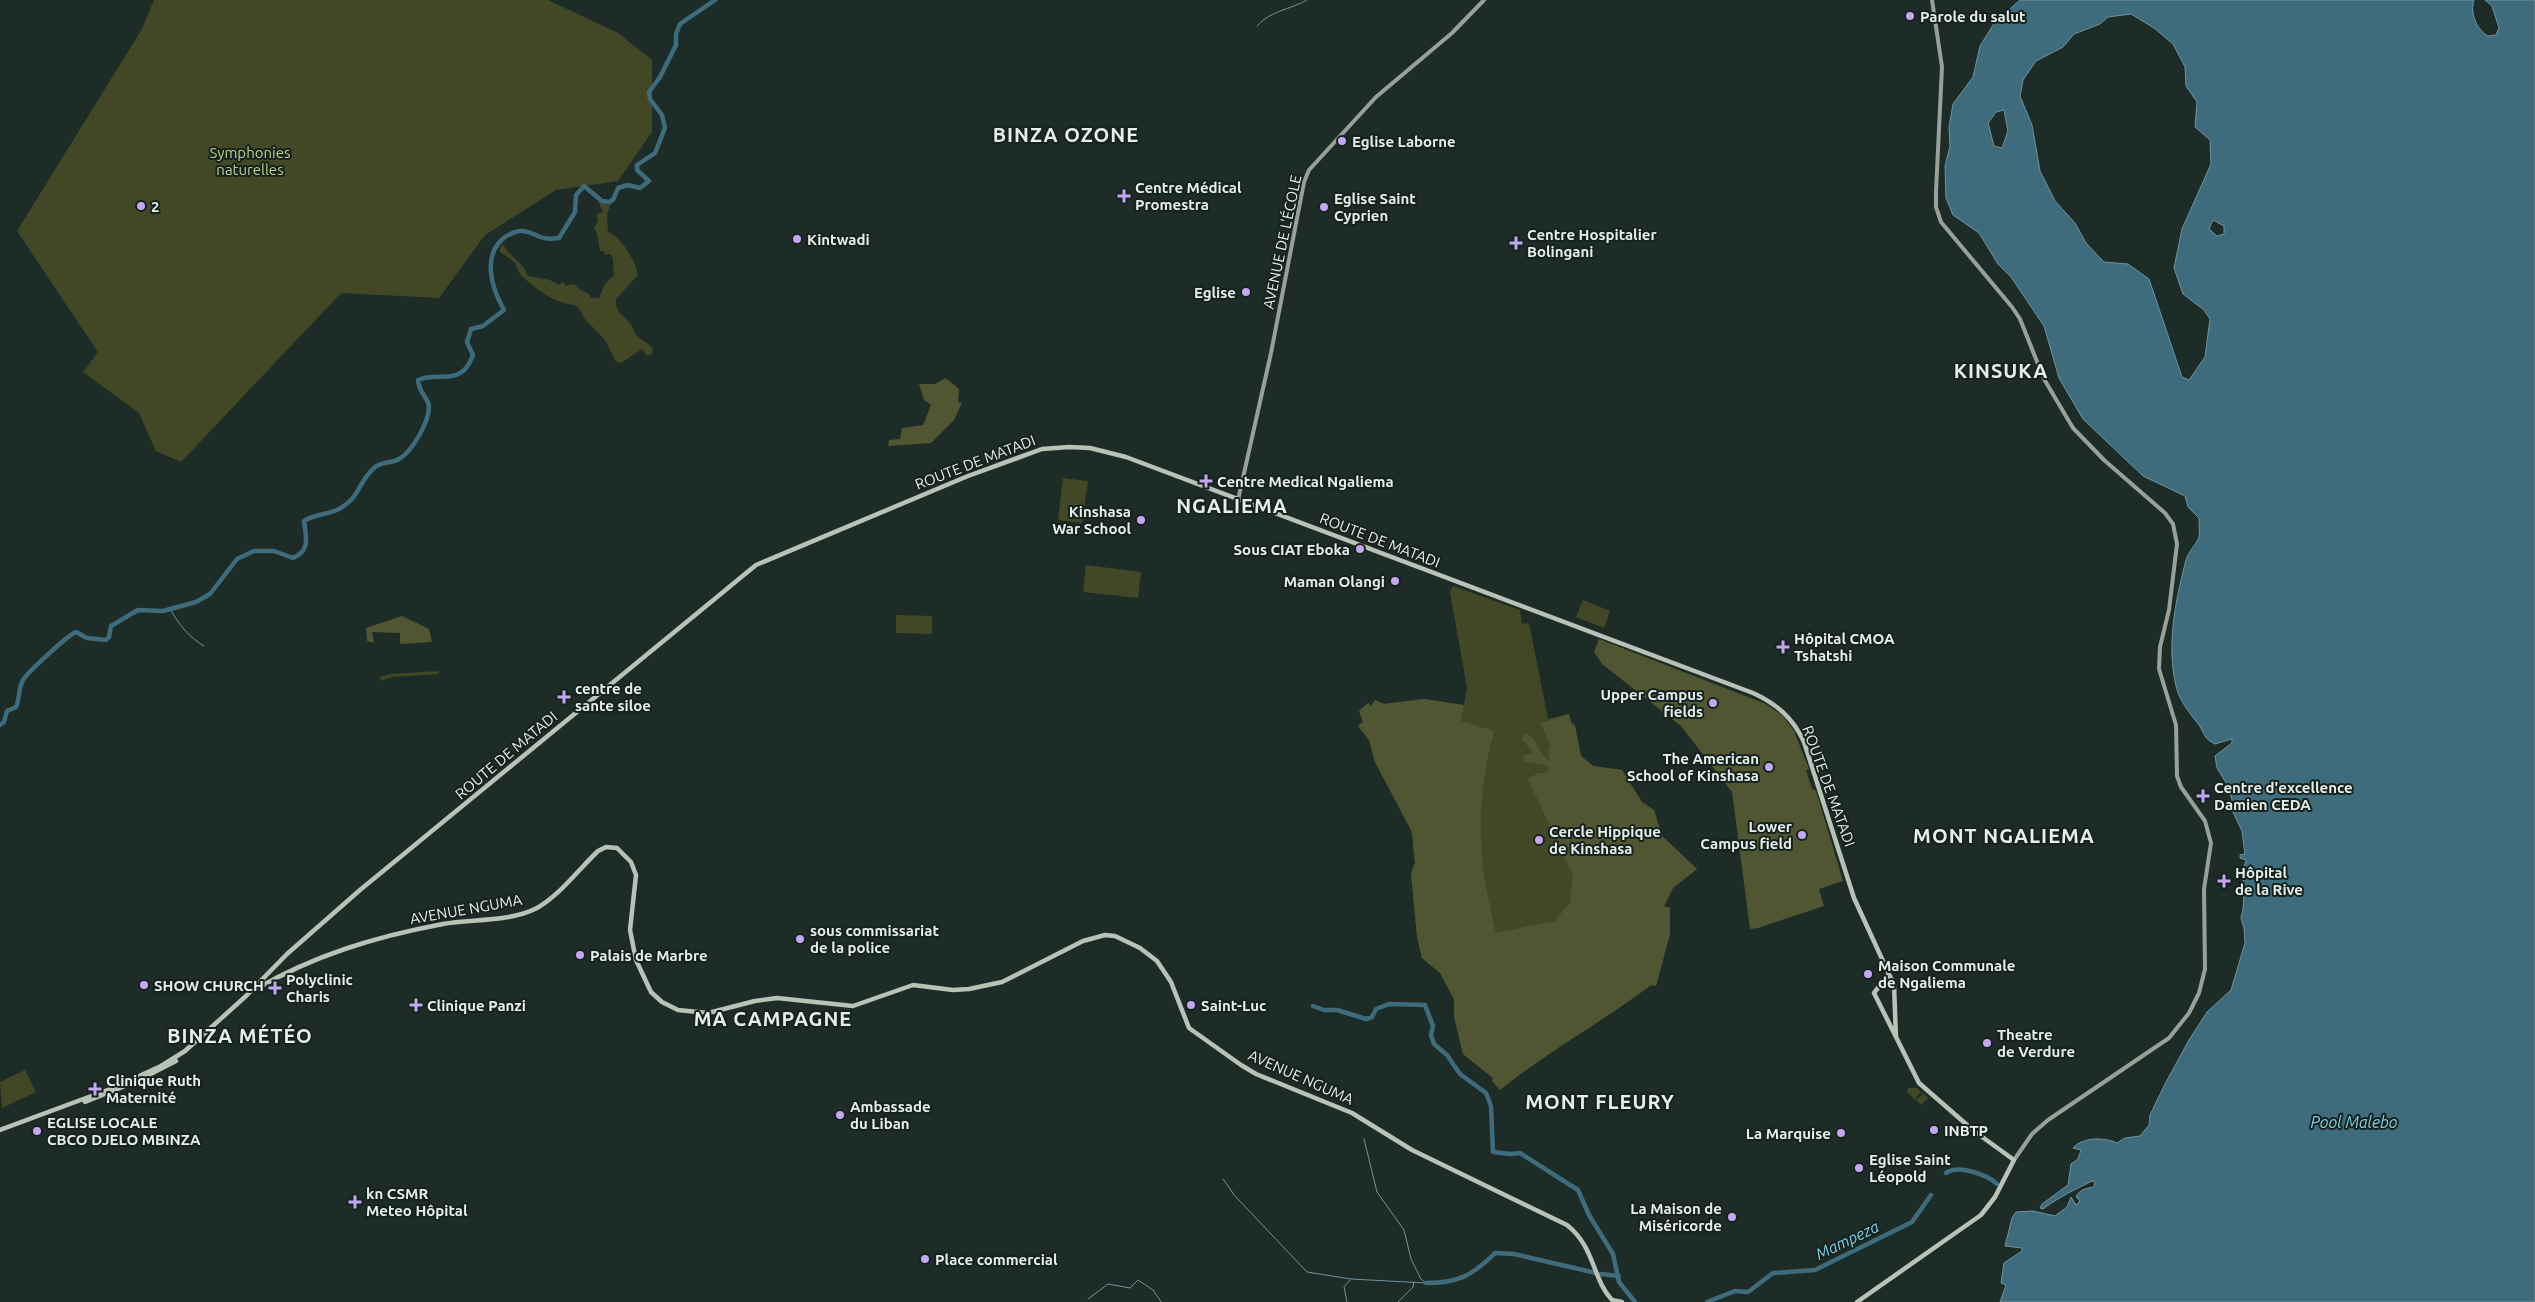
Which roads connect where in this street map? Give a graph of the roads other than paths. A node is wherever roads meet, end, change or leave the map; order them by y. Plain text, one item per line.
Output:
1 (1484, 0) edge
2 (1932, 0) edge
3 (1238, 500) junction
4 (268, 974) junction
5 (1888, 975) junction
6 (272, 980) junction
7 (248, 994) junction
8 (1894, 1015) junction
9 (1886, 1018) junction
10 (1896, 1038) junction
11 (0, 1131) edge
12 (2012, 1160) junction
13 (1612, 1301) edge
14 (1624, 1302) edge
15 (1857, 1302) edge

1 - 3 main road, AVENUE DE L'ÉCOLE
2 - 12 main road
3 - 4 main road, ROUTE DE MATADI
3 - 5 main road, ROUTE DE MATADI
4 - 6 main road
4 - 7 main road, ROUTE DE MATADI
5 - 8 main road, ROUTE DE MATADI
5 - 9 main road, ROUTE DE MATADI
6 - 7 main road, AVENUE NGUMA
6 - 13 main road, AVENUE NGUMA
7 - 11 main road, ROUTE DE MATADI
8 - 9 main road
8 - 10 main road, ROUTE DE MATADI
9 - 10 main road, ROUTE DE MATADI
10 - 12 main road, ROUTE DE MATADI
12 - 15 main road
13 - 14 main road

